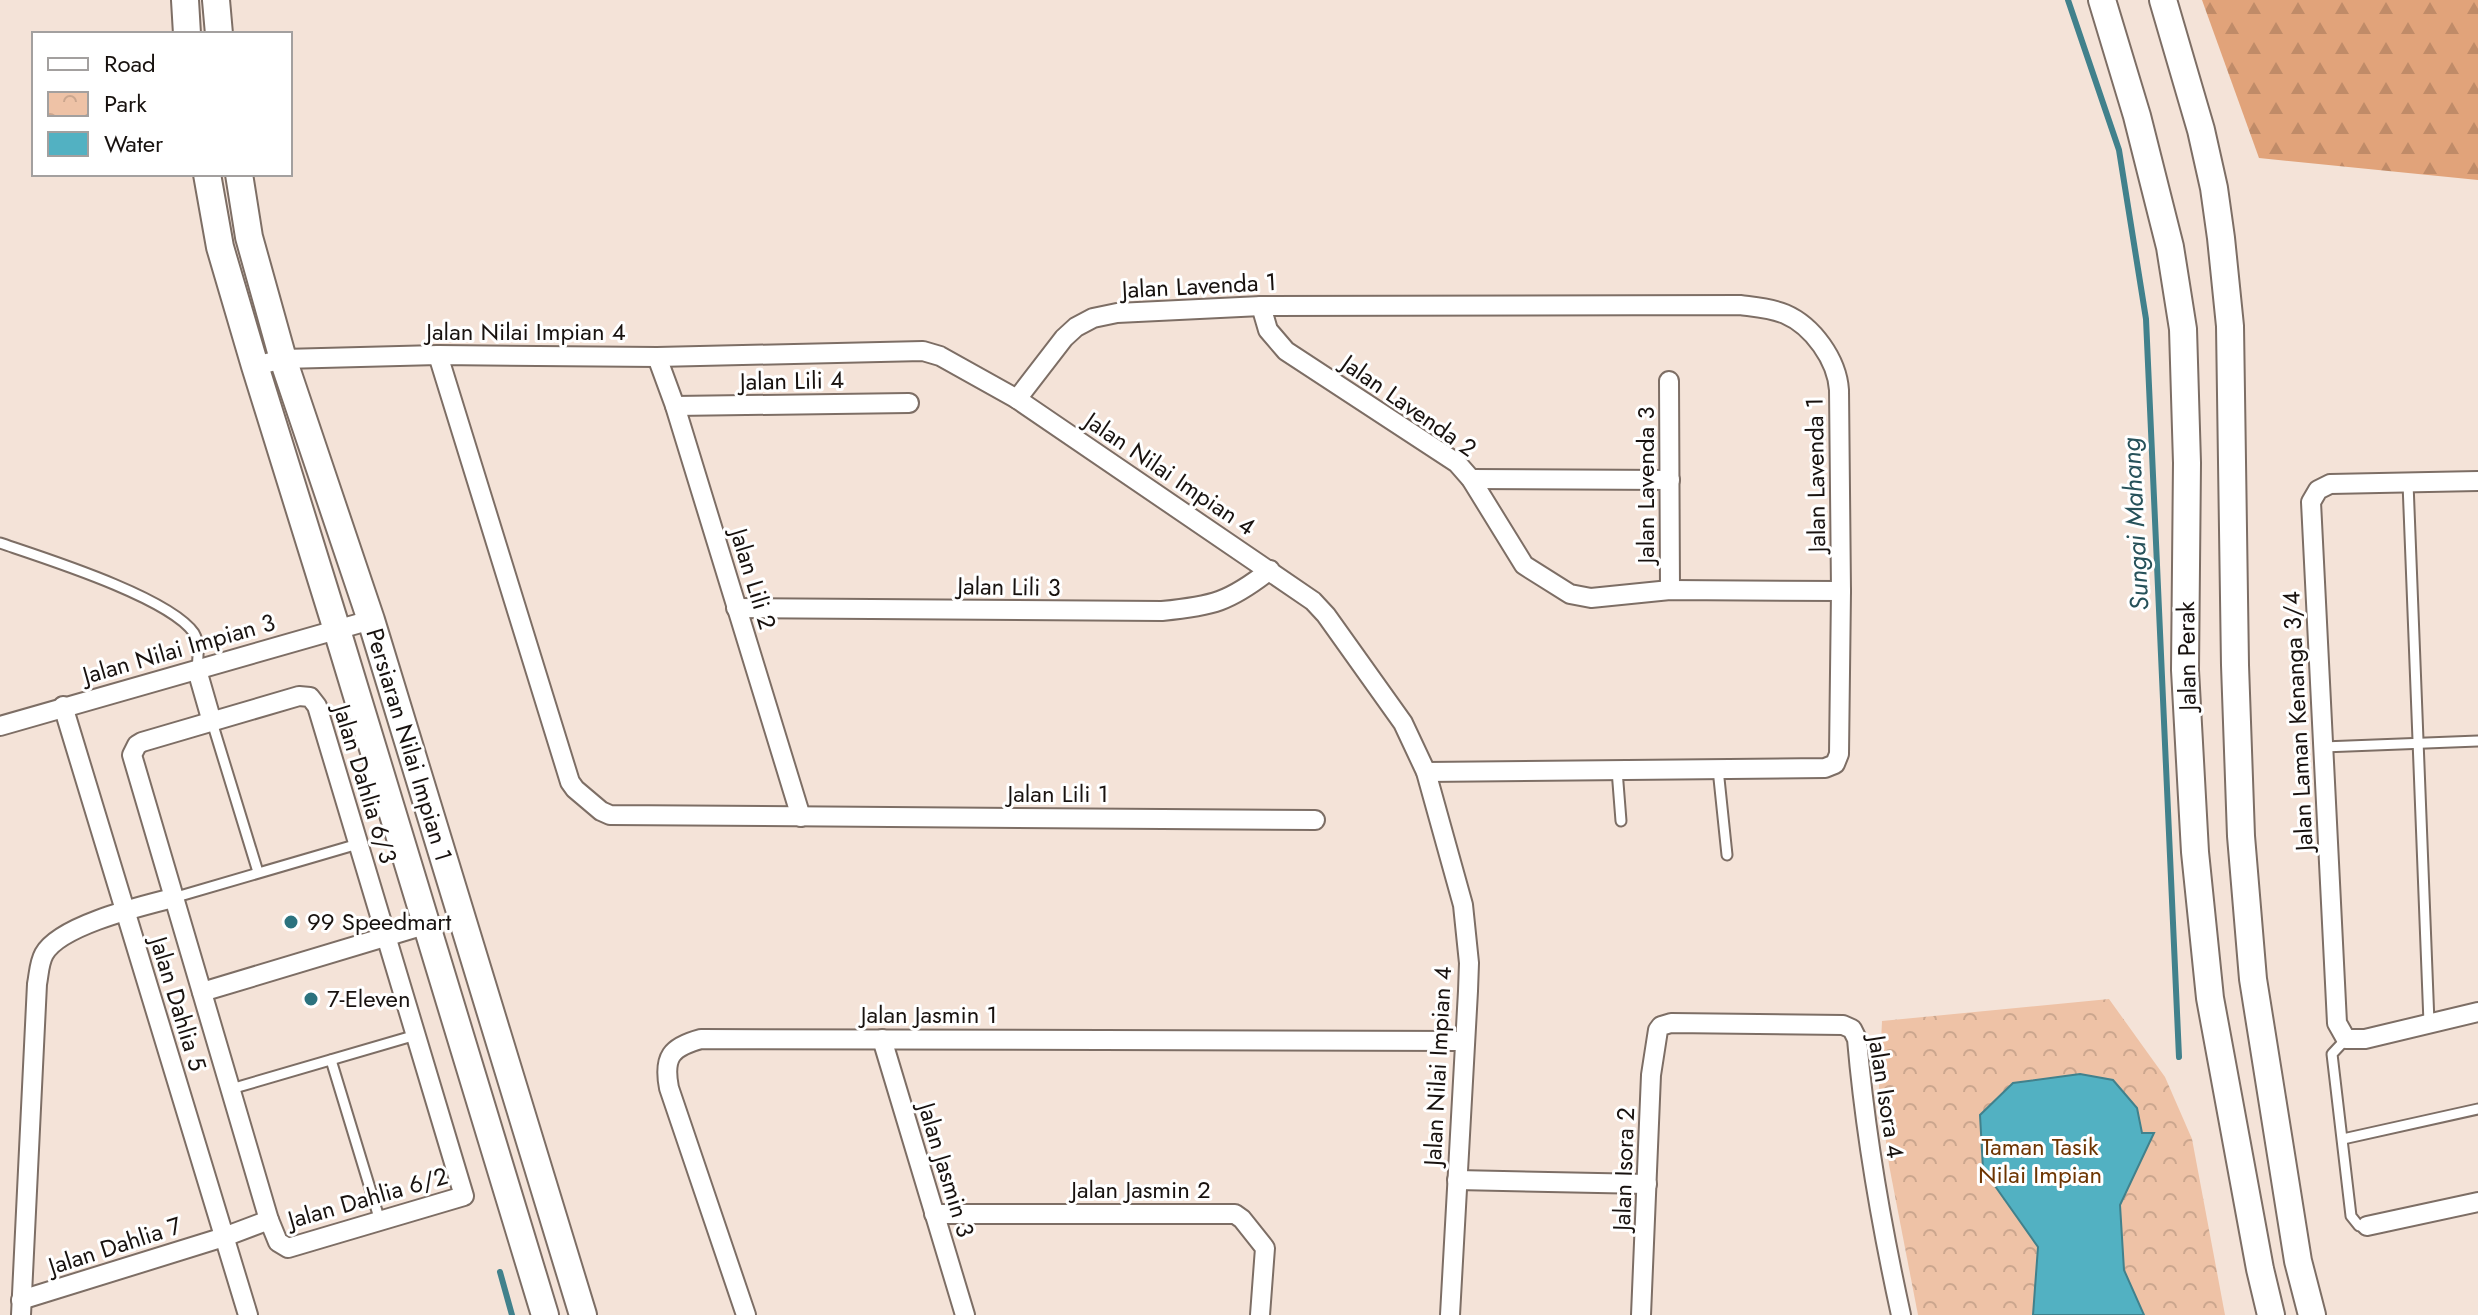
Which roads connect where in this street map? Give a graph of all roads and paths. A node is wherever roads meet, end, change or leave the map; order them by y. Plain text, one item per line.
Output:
1 (185, 0) edge
2 (216, 0) edge
3 (2102, 0) edge
4 (2163, 0) edge
5 (187, 32) edge
6 (219, 32) edge
7 (207, 176) edge
8 (239, 176) edge
9 (1261, 306) junction
10 (438, 355) junction
11 (657, 357) junction
12 (283, 359) junction
13 (255, 366) junction
14 (1669, 381) dead end
15 (1017, 399) junction
16 (909, 403) dead end
17 (675, 406) junction
18 (1471, 479) junction
19 (1670, 480) junction
20 (2478, 481) edge
21 (2408, 483) junction
22 (0, 543) edge
23 (1270, 570) junction
24 (1670, 590) junction
25 (1841, 591) junction
26 (736, 608) junction
27 (371, 620) junction
28 (337, 630) junction
29 (197, 670) junction
30 (63, 706) junction
31 (212, 722) junction
32 (0, 726) edge
33 (2478, 741) edge
34 (2418, 744) junction
35 (2323, 747) junction
36 (1718, 769) junction
37 (1617, 770) junction
38 (1426, 772) junction
39 (801, 817) junction
40 (1315, 820) dead end
41 (1621, 821) dead end
42 (358, 844) junction
43 (1727, 855) dead end
44 (258, 872) junction
45 (173, 898) junction
46 (125, 911) junction
47 (425, 925) junction
48 (386, 937) junction
49 (202, 992) junction
50 (2478, 1012) edge
51 (2429, 1023) junction
52 (1661, 1026) joint
53 (416, 1035) junction
54 (882, 1039) junction
55 (2346, 1039) junction
56 (1465, 1041) junction
57 (331, 1060) junction
58 (231, 1089) junction
59 (2478, 1109) edge
60 (2343, 1139) junction
61 (1457, 1180) junction
62 (1647, 1184) junction
63 (2478, 1202) edge
64 (934, 1214) junction
65 (269, 1220) junction
66 (380, 1221) junction
67 (2367, 1226) joint
68 (224, 1237) junction
69 (21, 1308) edge
70 (248, 1315) edge
71 (545, 1315) edge
72 (583, 1315) edge
73 (746, 1315) edge
74 (965, 1315) edge
75 (1260, 1315) edge
76 (1450, 1315) edge
77 (1641, 1315) edge
78 (1901, 1315) edge
79 (2271, 1315) edge
80 (2312, 1315) edge

1 - 5 main road
2 - 6 main road
3 - 79 main road, Jalan Perak
4 - 80 main road, Jalan Perak
7 - 13 main road, Persiaran Nilai Impian 1
8 - 12 main road, Persiaran Nilai Impian 1
9 - 15 street, Jalan Lavenda 1
9 - 18 street, Jalan Lavenda 2
9 - 25 street, Jalan Lavenda 1
10 - 11 street, Jalan Nilai Impian 4
10 - 12 street, Jalan Nilai Impian 4
10 - 39 street, Jalan Lili 1
11 - 15 street, Jalan Nilai Impian 4
11 - 17 street, Jalan Lili 2
12 - 13 street, Jalan Nilai Impian 4
12 - 27 main road, Persiaran Nilai Impian 1
13 - 28 main road, Persiaran Nilai Impian 1
14 - 19 street, Jalan Lavenda 3
15 - 23 street, Jalan Nilai Impian 4
16 - 17 street, Jalan Lili 4
17 - 26 street, Jalan Lili 2
18 - 19 street
18 - 24 street, Jalan Lavenda 2
19 - 24 street, Jalan Lavenda 3
20 - 21 street, Jalan Laman Kenanga 3/4
21 - 34 lane
21 - 35 street, Jalan Laman Kenanga 3/4
22 - 29 lane
23 - 26 street, Jalan Lili 3
23 - 38 street, Jalan Nilai Impian 4
24 - 25 street, Jalan Lavenda 2
25 - 36 street, Jalan Lavenda 1
26 - 39 street, Jalan Lili 2
27 - 28 street, Jalan Nilai Impian 3
27 - 72 main road, Persiaran Nilai Impian 1
28 - 29 street, Jalan Nilai Impian 3
28 - 47 main road, Persiaran Nilai Impian 1
29 - 30 street, Jalan Nilai Impian 3
29 - 31 street
30 - 32 street, Jalan Nilai Impian 3
30 - 46 street, Jalan Dahlia 5
31 - 42 street, Jalan Dahlia 6/3
31 - 44 lane
31 - 45 street, Jalan Dahlia 6/3
33 - 34 lane
34 - 35 lane
34 - 51 lane
35 - 55 street, Jalan Laman Kenanga 3/4
36 - 37 street, Jalan Lavenda 1
36 - 43 lane
37 - 38 street, Jalan Lavenda 1
37 - 41 lane
38 - 56 street, Jalan Nilai Impian 4
39 - 40 street, Jalan Lili 1
42 - 44 lane
42 - 48 street, Jalan Dahlia 6/3
44 - 45 lane
45 - 46 street, Jalan Dahlia 7
45 - 49 street, Jalan Dahlia 6/2
46 - 68 street, Jalan Dahlia 5
46 - 69 street, Jalan Dahlia 7
47 - 48 street
47 - 71 main road, Persiaran Nilai Impian 1
48 - 49 street
48 - 53 street, Jalan Dahlia 6/2
49 - 58 street, Jalan Dahlia 6/2
50 - 51 street
51 - 55 street
52 - 62 street, Jalan Isora 2
52 - 78 street, Jalan Isora 4
53 - 57 lane
53 - 66 street, Jalan Dahlia 6/2
54 - 56 street, Jalan Jasmin 1
54 - 64 street, Jalan Jasmin 3
54 - 73 street, Jalan Jasmin 1
55 - 60 lane
56 - 61 street, Jalan Nilai Impian 4
57 - 58 lane
57 - 66 lane
58 - 65 street, Jalan Dahlia 6/2
59 - 60 lane
60 - 67 lane
61 - 62 street
61 - 76 street, Jalan Nilai Impian 4
62 - 77 street, Jalan Isora 2
63 - 67 street
64 - 74 street, Jalan Jasmin 3
64 - 75 street, Jalan Jasmin 2
65 - 66 street, Jalan Dahlia 6/2
65 - 68 street, Jalan Dahlia 7
68 - 69 street, Jalan Dahlia 7
68 - 70 street, Jalan Dahlia 5

